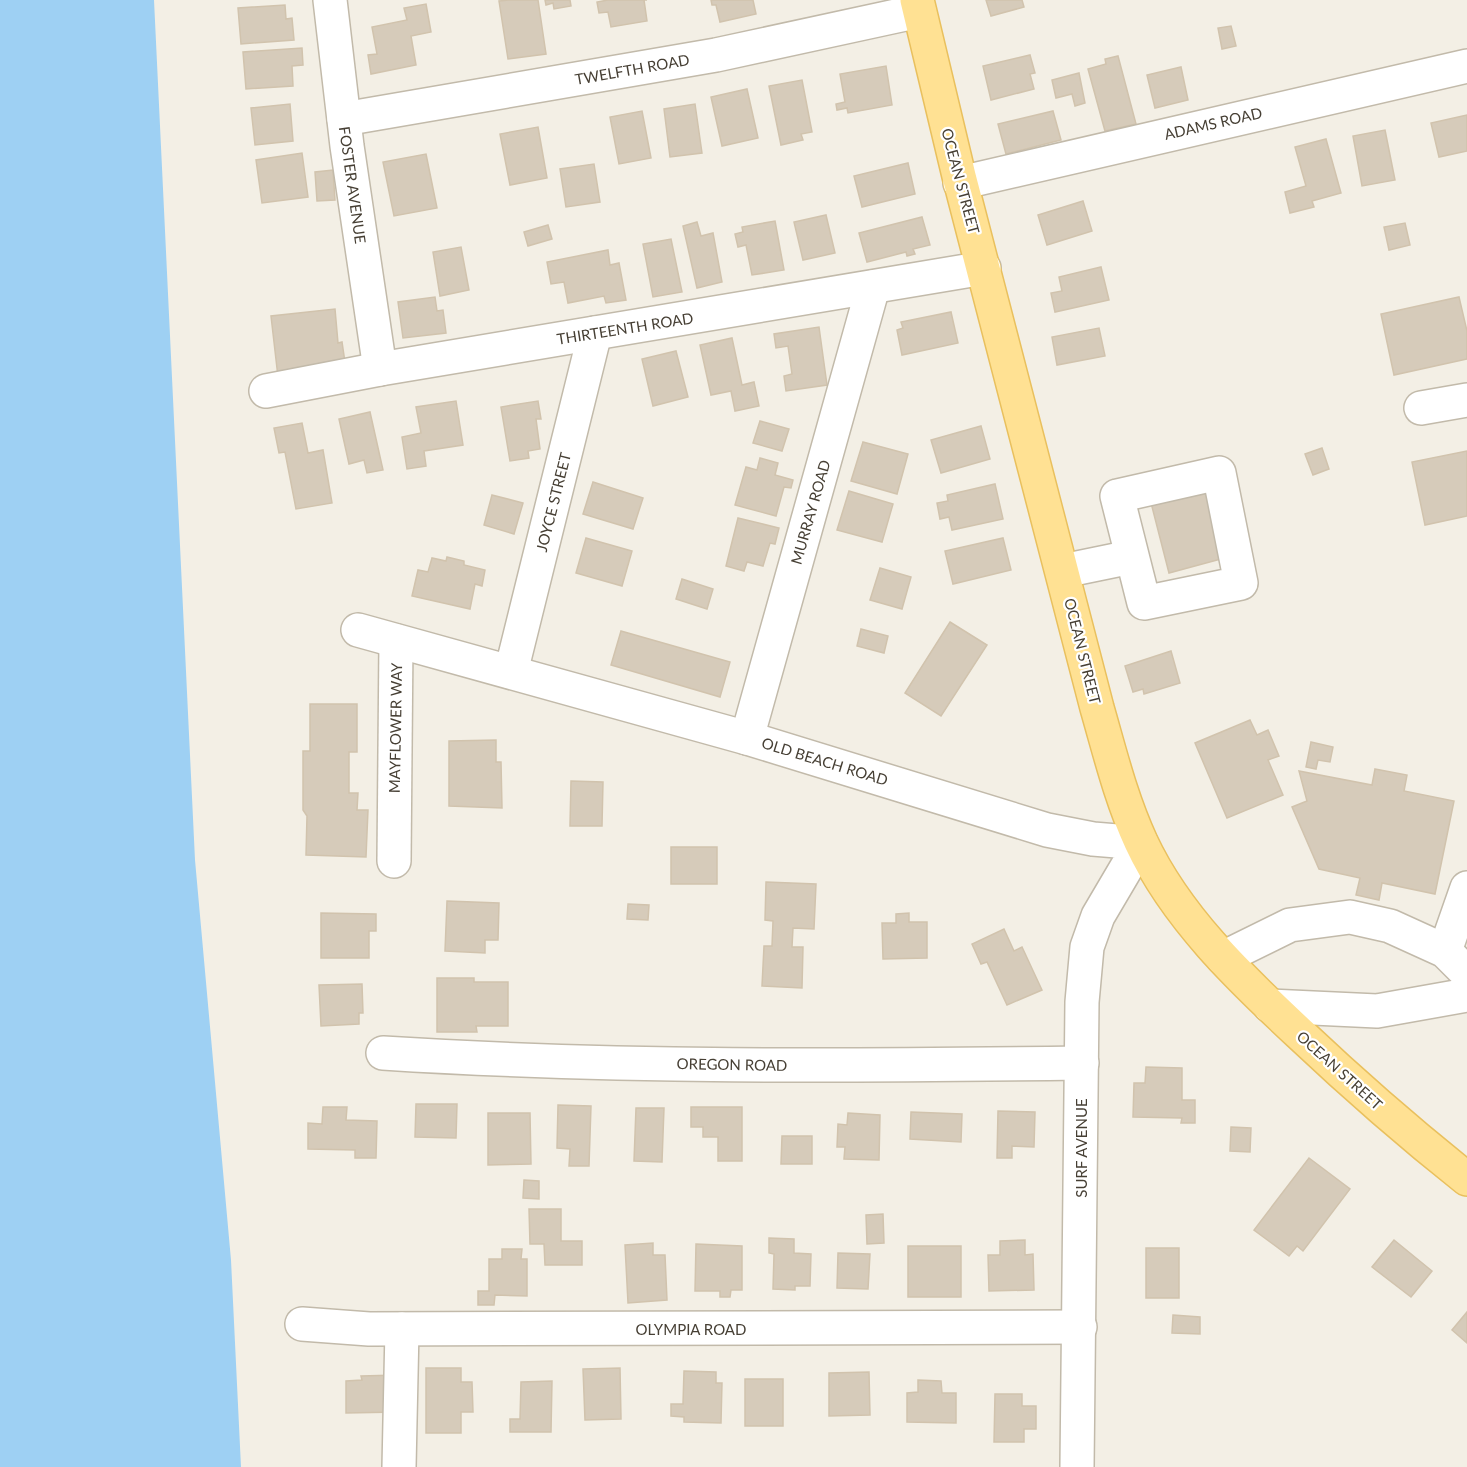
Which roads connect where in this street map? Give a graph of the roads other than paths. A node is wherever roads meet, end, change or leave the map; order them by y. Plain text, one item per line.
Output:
1 (330, 0) edge
2 (918, 5) edge
3 (1467, 66) edge
4 (344, 119) junction
5 (960, 183) junction
6 (984, 268) junction
7 (873, 286) junction
8 (595, 333) junction
9 (380, 369) junction
10 (267, 391) dead end
11 (1467, 400) edge
12 (1420, 408) dead end
13 (1131, 557) junction
14 (1063, 571) junction
15 (358, 630) dead end
16 (396, 640) junction
17 (511, 672) junction
18 (747, 738) junction
19 (1141, 843) junction
20 (394, 861) dead end
21 (1467, 888) edge
22 (1222, 958) junction
23 (1456, 962) edge
24 (1467, 995) edge
25 (1270, 1006) junction
26 (383, 1053) dead end
27 (1082, 1063) junction
28 (1467, 1179) edge
29 (302, 1324) dead end
30 (1080, 1327) junction
31 (402, 1329) junction
32 (399, 1467) edge
33 (1077, 1467) edge

1 - 4 street, FOSTER AVENUE
2 - 4 street, TWELFTH ROAD
2 - 5 main road, OCEAN STREET
3 - 5 street, ADAMS ROAD
4 - 9 street, FOSTER AVENUE
5 - 6 main road, OCEAN STREET
6 - 7 street, THIRTEENTH ROAD
6 - 14 main road, OCEAN STREET
7 - 8 street, THIRTEENTH ROAD
7 - 18 street, MURRAY ROAD
8 - 9 street, THIRTEENTH ROAD
8 - 17 street, JOYCE STREET
9 - 10 street, THIRTEENTH ROAD
11 - 12 street
13 - 13 street
13 - 14 street
14 - 19 main road, OCEAN STREET
15 - 16 street
16 - 17 street, MAYFLOWER WAY
16 - 20 street, MAYFLOWER WAY
17 - 18 street, OLD BEACH ROAD
18 - 19 street, OLD BEACH ROAD
19 - 22 main road, OCEAN STREET
19 - 27 street, SURF AVENUE
21 - 23 street
22 - 23 street
22 - 25 main road, OCEAN STREET
24 - 25 street
25 - 28 main road, OCEAN STREET
26 - 27 street, OREGON ROAD
27 - 30 street, SURF AVENUE
29 - 31 street, OLYMPIA ROAD
30 - 31 street, OLYMPIA ROAD
30 - 33 street, SURF AVENUE
31 - 32 street

